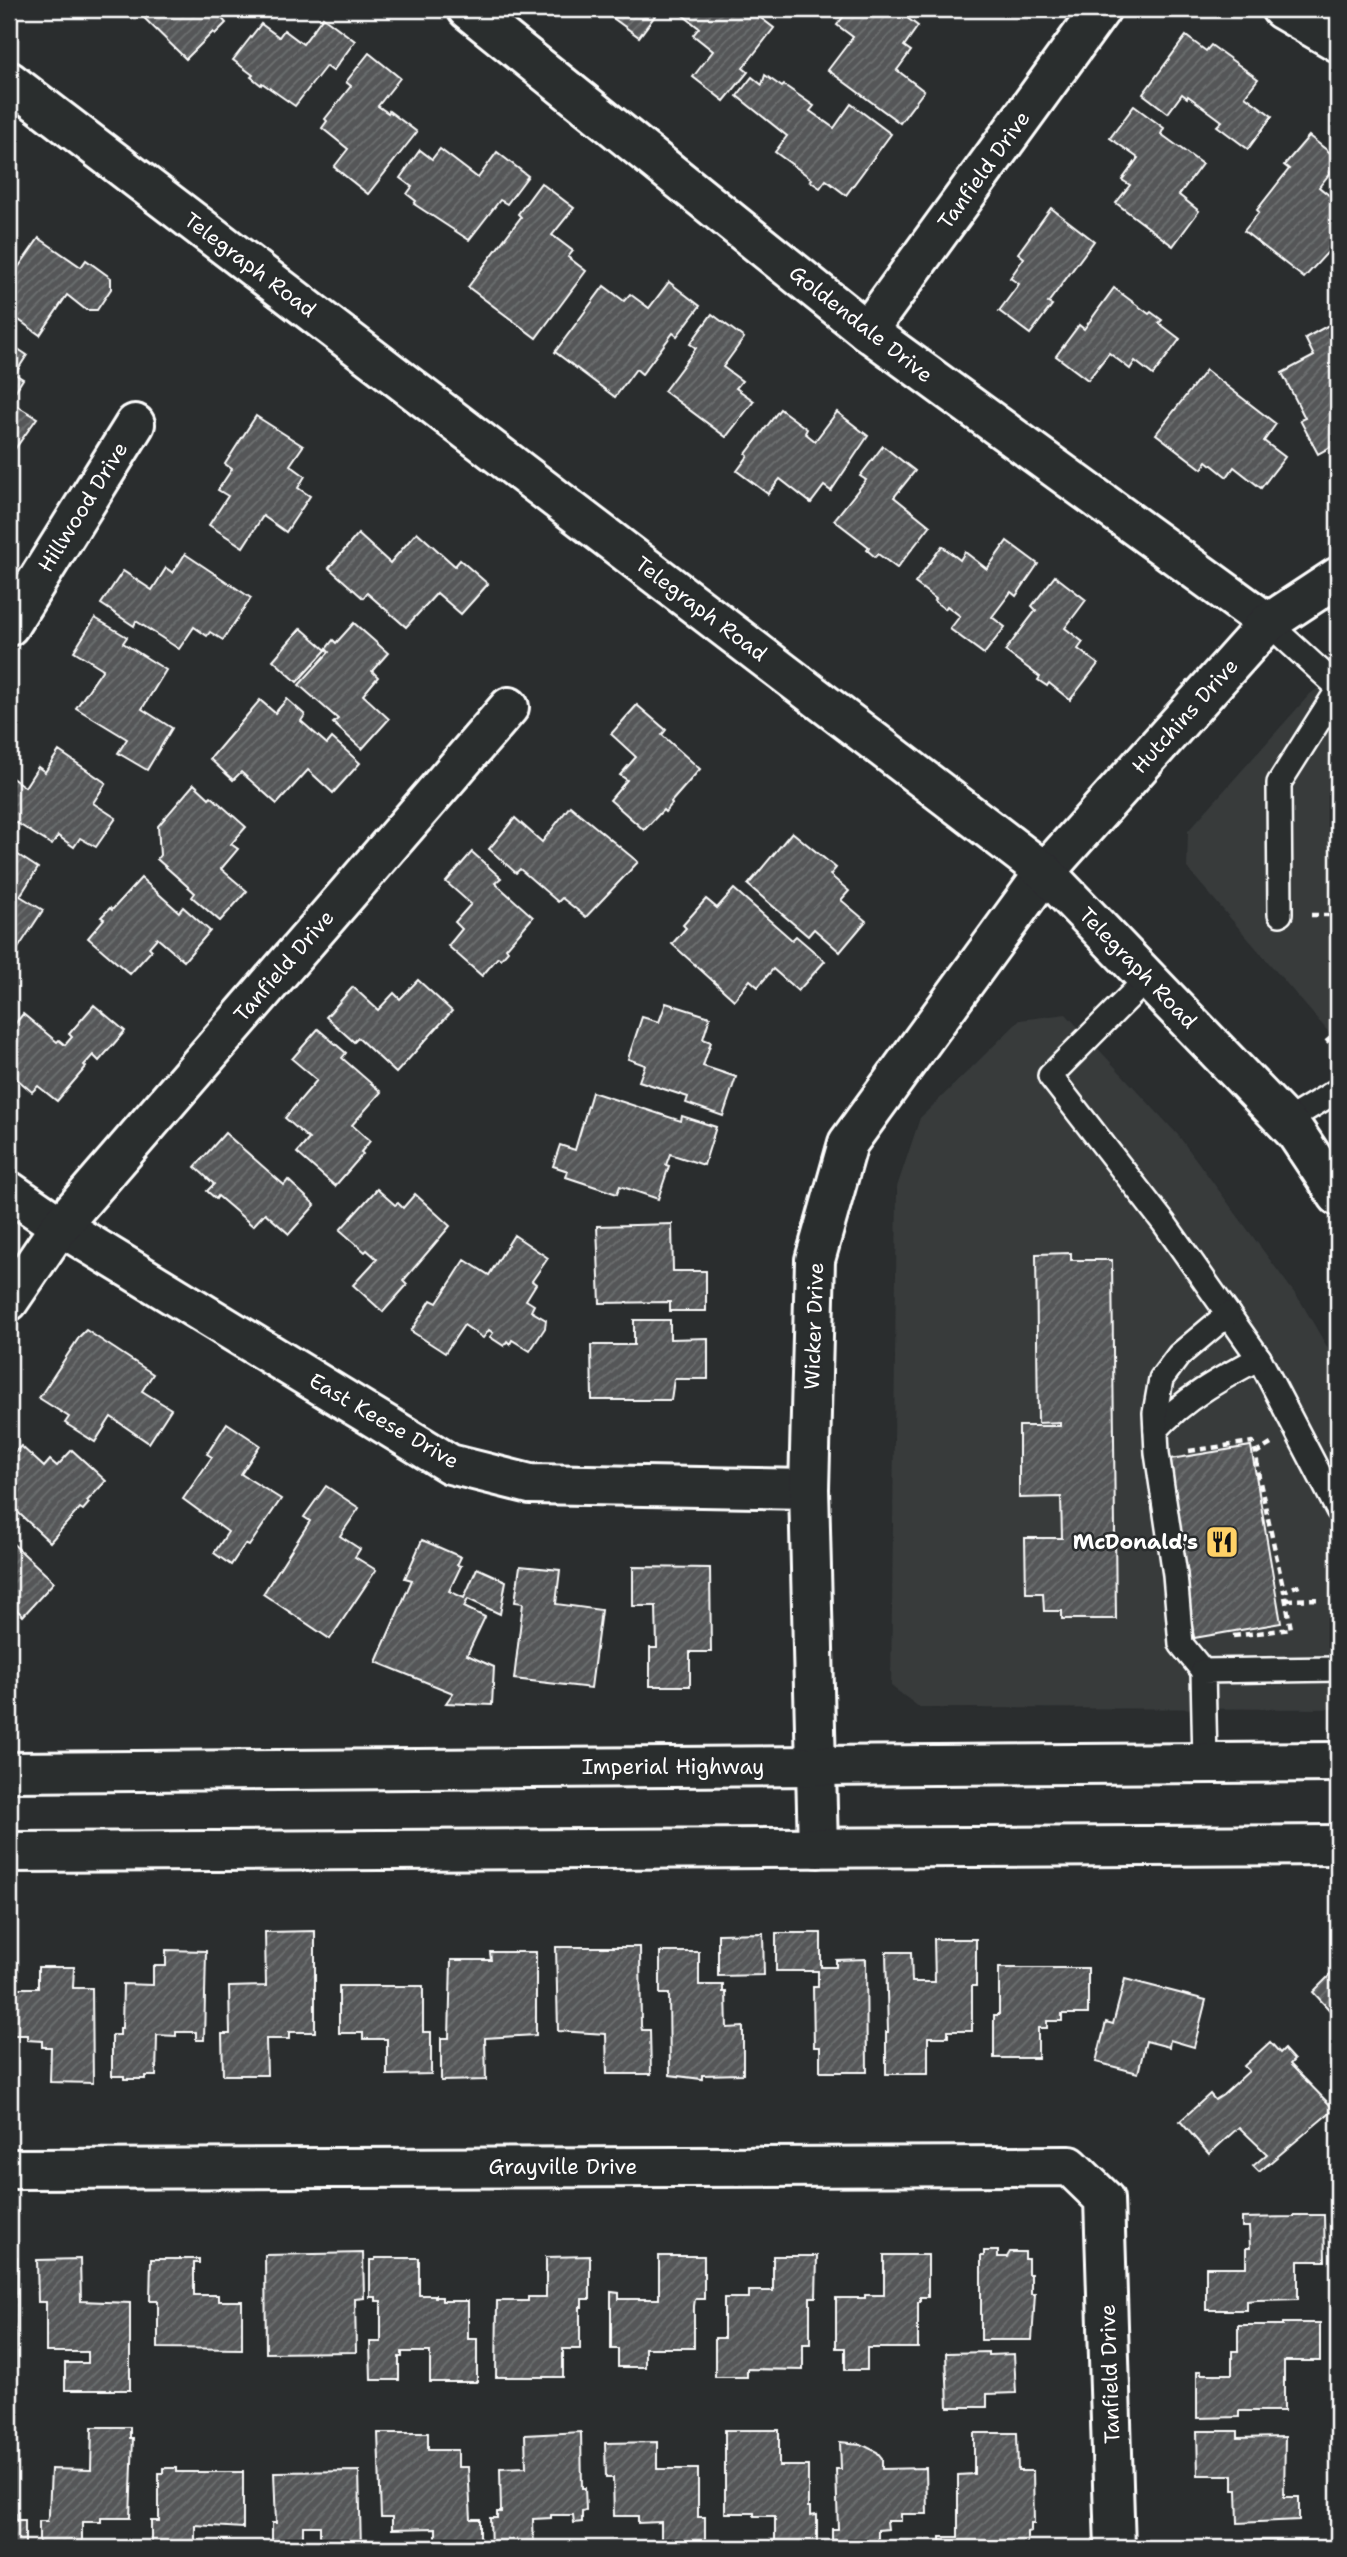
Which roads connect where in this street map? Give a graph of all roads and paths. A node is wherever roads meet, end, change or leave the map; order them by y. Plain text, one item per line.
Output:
1 (467, 9) edge
2 (1101, 9) edge
3 (1281, 9) edge
4 (1338, 42) edge
5 (9, 81) edge
6 (867, 331) junction
7 (135, 424) dead end
8 (1338, 577) edge
9 (1268, 623) junction
10 (9, 626) edge
11 (1338, 688) edge
12 (509, 707) dead end
13 (1045, 872) junction
14 (1280, 914) dead end
15 (1147, 978) junction
16 (1338, 1032) edge
17 (1326, 1042) dead end
18 (1338, 1090) edge
19 (1285, 1122) junction
20 (9, 1191) edge
21 (1338, 1196) edge
22 (60, 1226) junction
23 (9, 1301) edge
24 (1228, 1314) junction
25 (1259, 1359) junction
26 (1296, 1429) junction
27 (1156, 1430) junction
28 (1184, 1452) dead end
29 (1255, 1453) junction
30 (809, 1489) junction
31 (1338, 1510) edge
32 (1303, 1584) dead end
33 (1284, 1591) junction
34 (1322, 1599) dead end
35 (1286, 1600) junction
36 (1229, 1636) dead end
37 (1338, 1669) edge
38 (1203, 1671) junction
39 (1338, 1762) edge
40 (1205, 1763) junction
41 (815, 1766) junction
42 (9, 1772) edge
43 (1338, 1844) edge
44 (818, 1848) junction
45 (9, 1853) edge
46 (9, 2169) edge
47 (1104, 2199) joint
48 (1115, 2548) edge

1 - 6 street, Goldendale Drive
2 - 6 street, Tanfield Drive
3 - 4 street
5 - 13 street, Telegraph Road
6 - 9 street, Goldendale Drive
7 - 10 street, Hillwood Drive
8 - 9 street, Hutchins Drive
9 - 11 lane
9 - 13 street, Hutchins Drive
11 - 14 lane
12 - 22 street, Tanfield Drive
13 - 15 street, Telegraph Road
13 - 30 street, Wicker Drive
15 - 19 street, Telegraph Road
15 - 24 lane
16 - 17 path
18 - 19 lane
19 - 21 street, Telegraph Road
20 - 22 street, East Keese Drive
22 - 23 street, Tanfield Drive
22 - 30 street, East Keese Drive
24 - 25 lane
24 - 27 lane
25 - 26 lane
25 - 27 lane
26 - 29 path
26 - 31 lane
27 - 38 lane
28 - 29 path
29 - 33 path
30 - 41 street, Wicker Drive
32 - 33 path
33 - 35 path
34 - 35 path
35 - 36 path
37 - 38 lane
38 - 40 lane
39 - 40 street, Imperial Highway
40 - 41 street, Imperial Highway
41 - 42 street, Imperial Highway
41 - 44 street, Wicker Drive
43 - 44 street
44 - 45 street
46 - 47 street, Grayville Drive
47 - 48 street, Tanfield Drive

